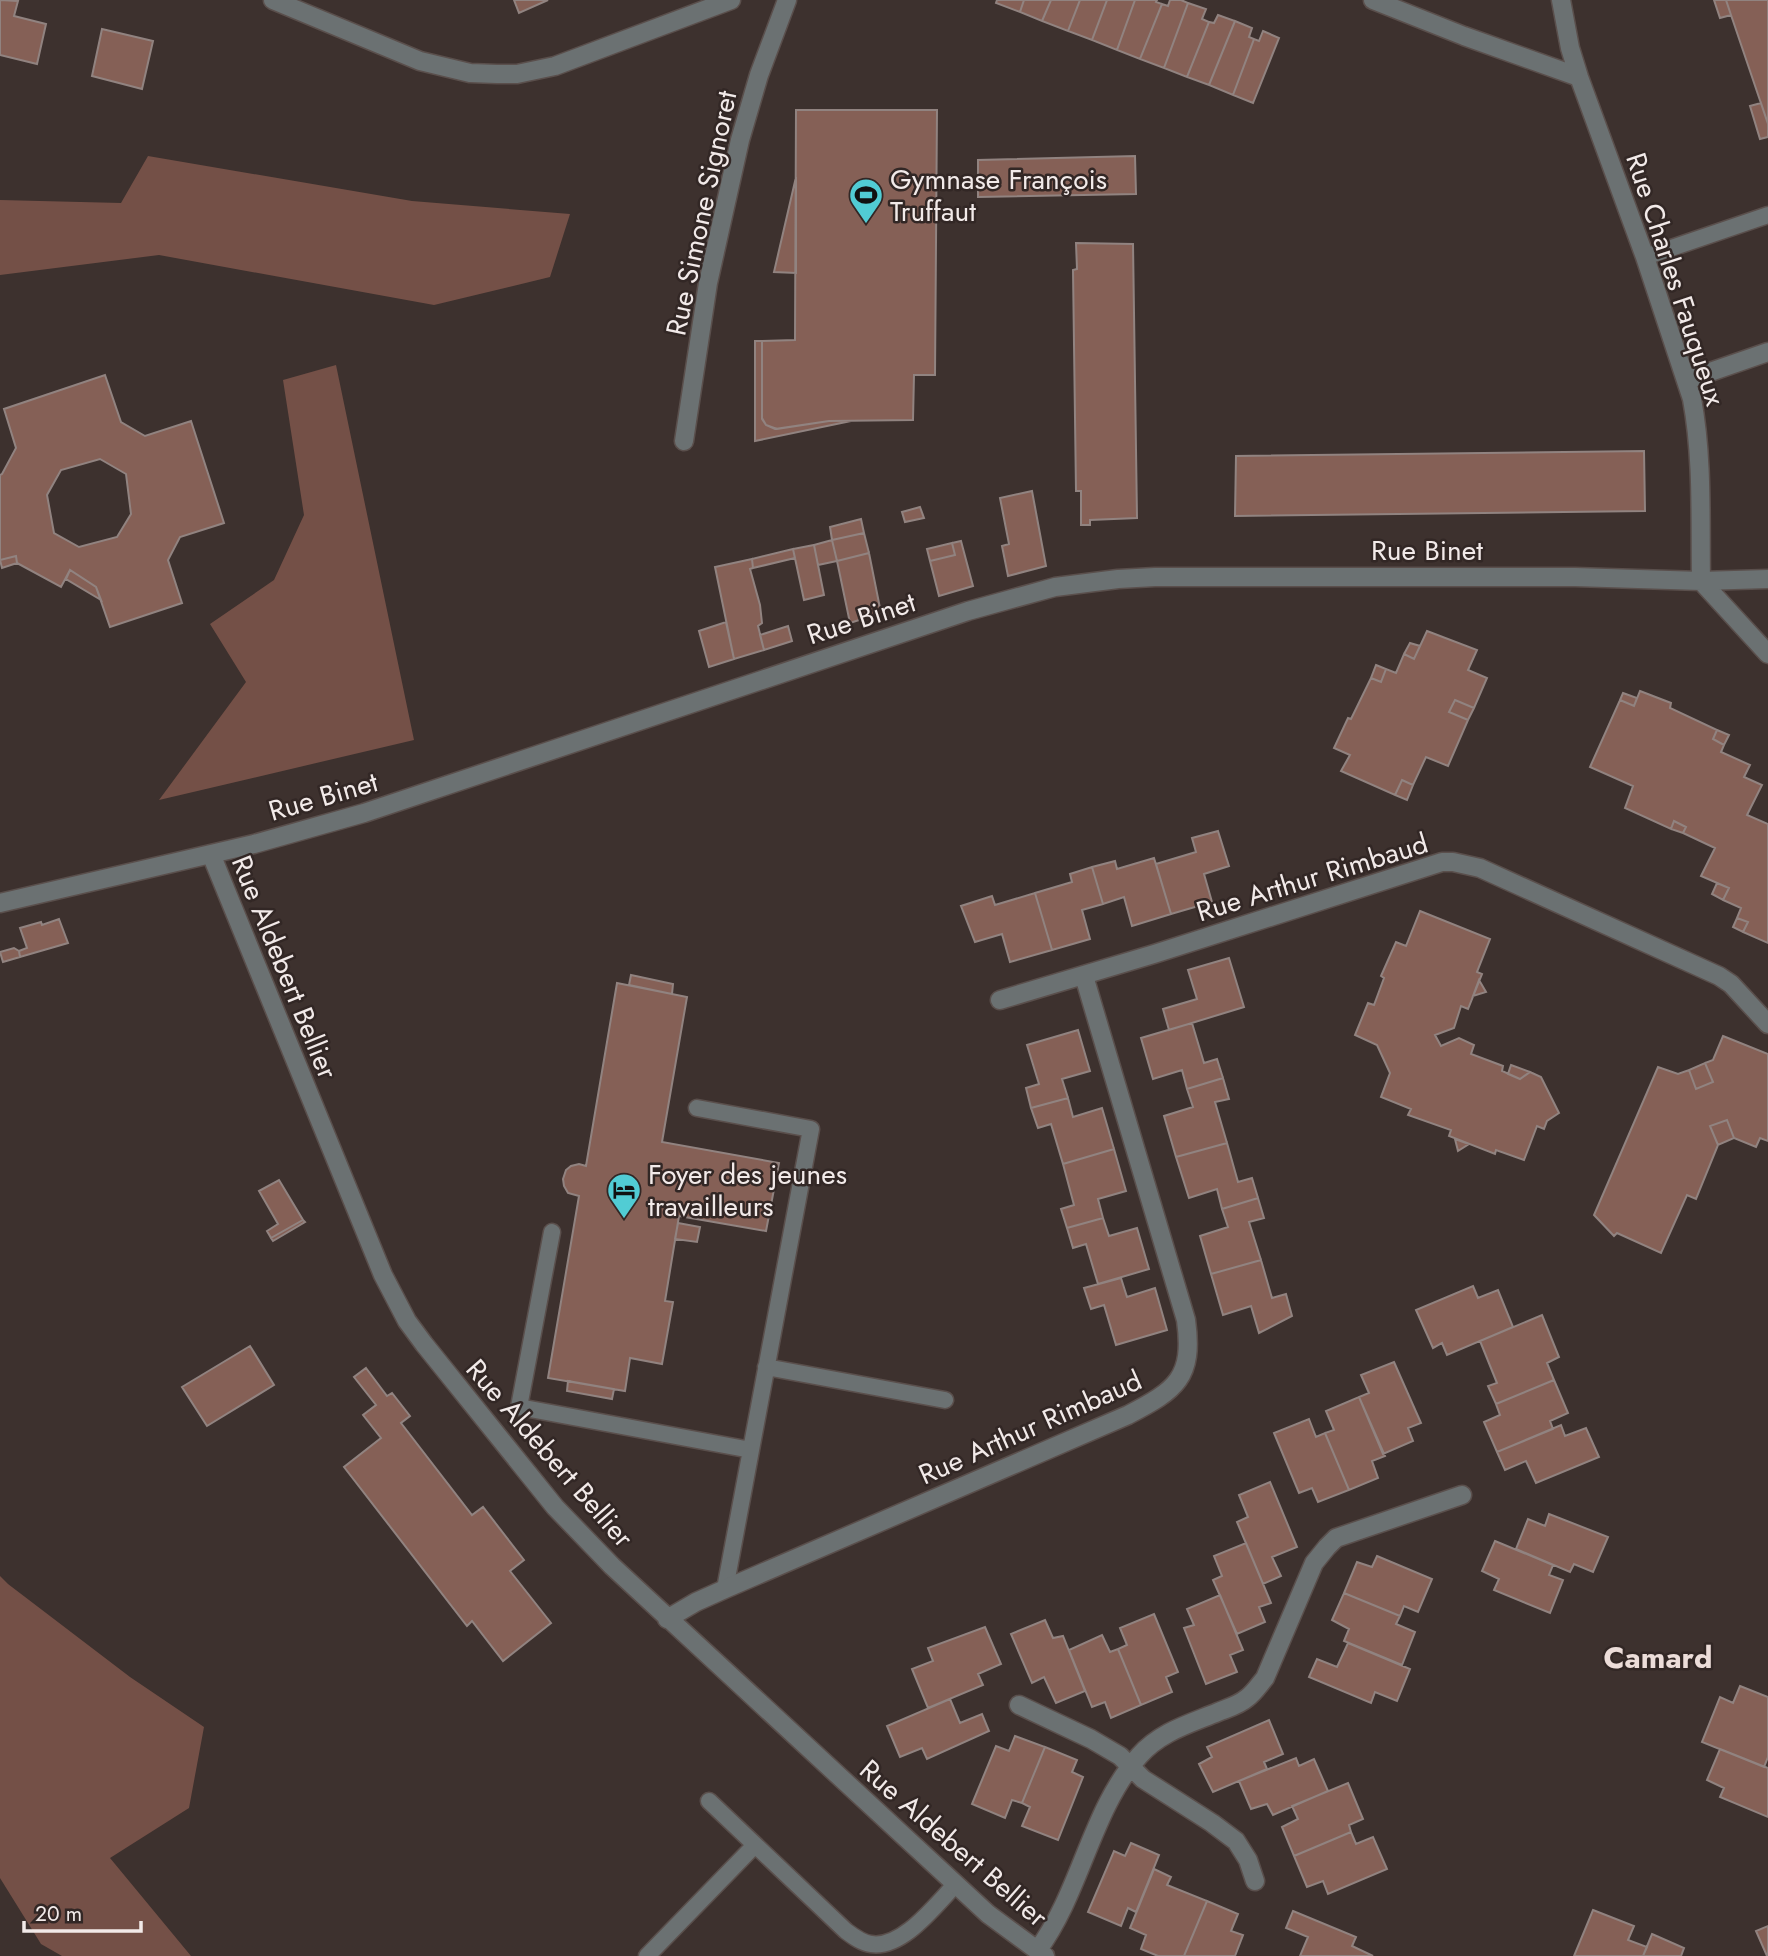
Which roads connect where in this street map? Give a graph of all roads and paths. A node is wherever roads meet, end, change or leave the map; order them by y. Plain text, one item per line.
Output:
1 (272, 0) edge
2 (731, 0) edge
3 (779, 0) edge
4 (787, 0) edge
5 (1373, 0) edge
6 (1561, 0) edge
7 (1579, 77) junction
8 (1768, 215) edge
9 (1645, 257) junction
10 (1768, 352) edge
11 (1687, 380) junction
12 (684, 441) dead end
13 (1768, 579) edge
14 (1701, 581) junction
15 (1768, 654) edge
16 (211, 854) junction
17 (0, 903) edge
18 (1084, 976) junction
19 (1000, 1000) dead end
20 (1768, 1024) edge
21 (697, 1108) dead end
22 (552, 1232) dead end
23 (766, 1367) junction
24 (945, 1400) dead end
25 (751, 1450) junction
26 (1462, 1495) dead end
27 (725, 1590) junction
28 (667, 1619) junction
29 (1019, 1706) dead end
30 (1131, 1766) junction
31 (709, 1801) dead end
32 (755, 1845) junction
33 (1255, 1881) dead end
34 (956, 1884) junction
35 (1038, 1954) edge
36 (647, 1956) edge

1 - 2 street
3 - 4 street, Rue Simone Signoret
4 - 12 street, Rue Simone Signoret
5 - 7 street
6 - 7 street, Rue Charles Fauqueux
7 - 9 street, Rue Charles Fauqueux
8 - 9 lane
9 - 11 street, Rue Charles Fauqueux
10 - 11 street
11 - 14 street, Rue Charles Fauqueux
13 - 14 street, Rue Binet
14 - 15 street
14 - 16 street, Rue Binet
16 - 17 street, Rue Binet
16 - 28 street, Rue Aldebert Bellier
18 - 19 street, Rue Arthur Rimbaud
18 - 20 street, Rue Arthur Rimbaud
18 - 27 street, Rue Arthur Rimbaud
21 - 23 lane
22 - 25 lane
23 - 24 lane
23 - 25 lane
25 - 27 lane
26 - 30 street
27 - 28 street, Rue Arthur Rimbaud
28 - 34 street, Rue Aldebert Bellier
29 - 30 street
30 - 33 street
30 - 35 street
31 - 32 lane
32 - 34 lane
32 - 36 lane
34 - 35 street, Rue Aldebert Bellier

